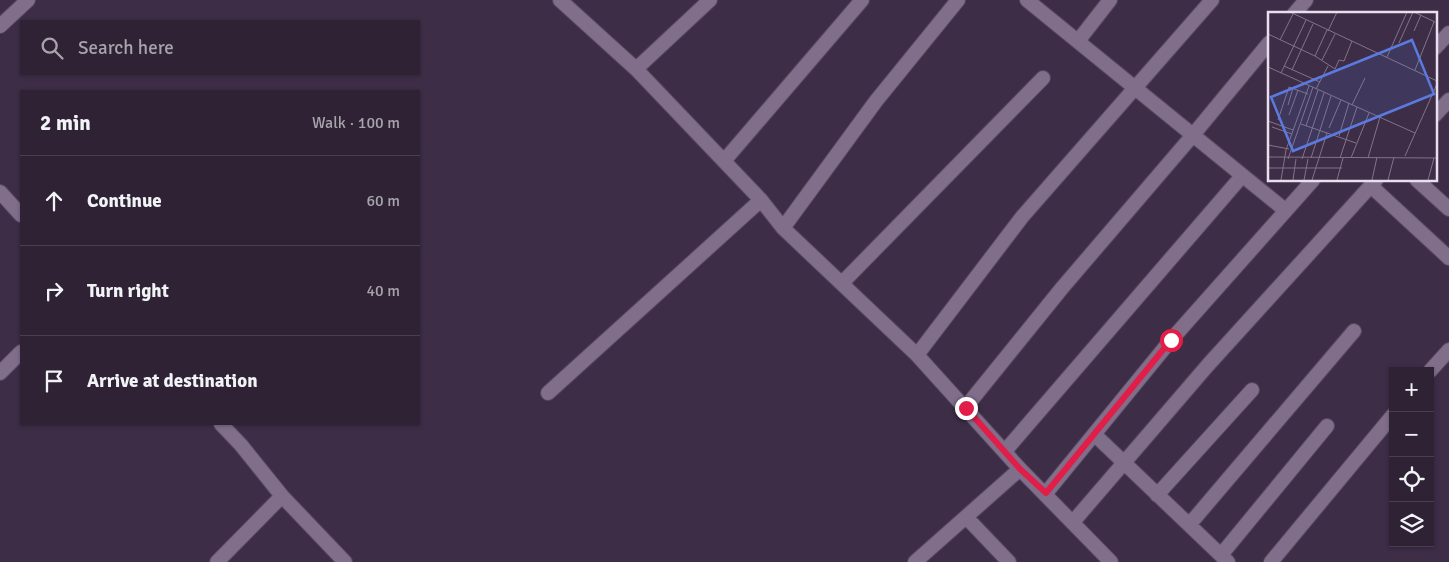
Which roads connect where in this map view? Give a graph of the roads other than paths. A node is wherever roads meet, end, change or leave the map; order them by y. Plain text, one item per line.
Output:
1 (28, 0) edge
2 (560, 0) edge
3 (710, 0) edge
4 (862, 0) edge
5 (958, 0) edge
6 (1027, 0) edge
7 (1110, 0) edge
8 (1212, 0) edge
9 (1306, 0) edge
10 (1296, 12) edge
11 (0, 26) edge
12 (1449, 33) edge
13 (1078, 41) junction
14 (1268, 44) edge
15 (1436, 47) edge
16 (636, 69) junction
17 (1043, 78) dead end
18 (1137, 88) junction
19 (1449, 100) edge
20 (1436, 114) edge
21 (1193, 136) junction
22 (724, 162) junction
23 (1242, 176) junction
24 (1312, 181) edge
25 (1418, 181) edge
26 (1373, 183) edge
27 (0, 192) edge
28 (761, 200) junction
29 (1449, 209) edge
30 (1284, 210) junction
31 (20, 214) edge
32 (783, 228) junction
33 (1449, 258) edge
34 (842, 283) junction
35 (1354, 331) dead end
36 (1449, 350) edge
37 (20, 353) edge
38 (917, 355) junction
39 (1434, 367) edge
40 (0, 374) edge
41 (1252, 390) dead end
42 (548, 393) dead end
43 (966, 408) junction
44 (1389, 419) edge
45 (222, 425) edge
46 (1327, 426) dead end
47 (1094, 434) junction
48 (1004, 451) junction
49 (1124, 462) junction
50 (1020, 469) junction
51 (1046, 493) junction
52 (1157, 495) junction
53 (282, 496) junction
54 (966, 517) junction
55 (1073, 522) junction
56 (1189, 525) junction
57 (1224, 558) edge
58 (217, 562) edge
59 (345, 562) edge
60 (915, 562) edge
61 (1009, 562) edge
62 (1111, 562) edge
63 (1271, 562) edge

1 - 11 street
2 - 16 street
3 - 16 street
4 - 22 street
5 - 32 street
6 - 13 street
7 - 13 street
8 - 18 street
9 - 10 street
12 - 15 street
13 - 18 street
14 - 21 street
16 - 22 street
17 - 34 street
18 - 21 street
18 - 38 street
19 - 20 street
21 - 23 street
21 - 43 street
22 - 28 street
23 - 30 street
23 - 48 street
24 - 30 street
25 - 29 street
26 - 33 street
26 - 49 street
27 - 31 street
28 - 32 street
28 - 42 street
30 - 47 street
32 - 34 street
34 - 38 street
35 - 56 street
36 - 39 street
37 - 40 street
38 - 43 street
41 - 52 street
43 - 48 street
44 - 63 street
45 - 53 street
46 - 57 street
47 - 49 street
47 - 51 street
48 - 50 street
49 - 52 street
49 - 55 street
50 - 51 street
50 - 54 street
51 - 55 street
52 - 56 street
53 - 58 street
53 - 59 street
54 - 60 street
54 - 61 street
55 - 62 street
56 - 57 street

